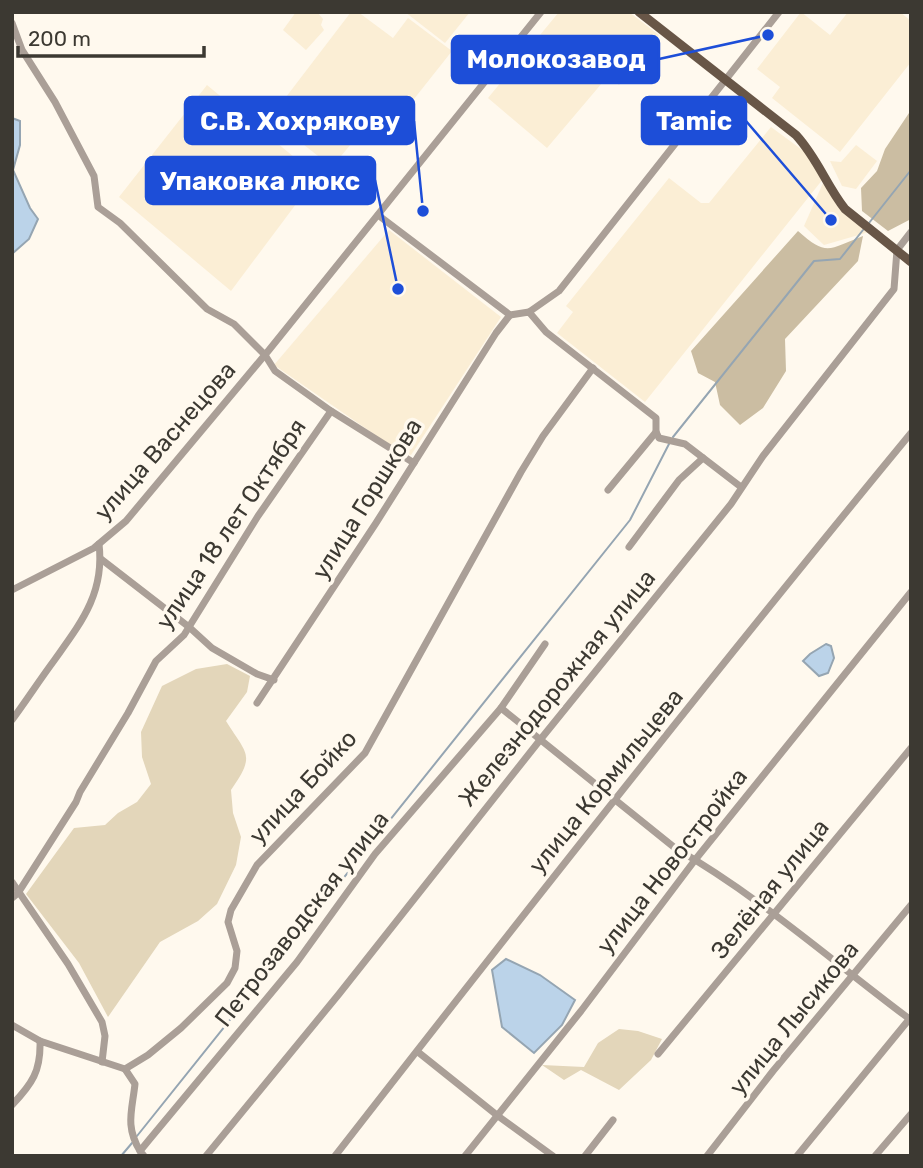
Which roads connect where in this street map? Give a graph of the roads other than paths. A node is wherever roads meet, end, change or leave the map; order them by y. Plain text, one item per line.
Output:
1 (541, 12) edge
2 (639, 12) edge
3 (779, 12) edge
4 (12, 23) edge
5 (727, 79) junction
6 (378, 215) junction
7 (911, 232) edge
8 (897, 250) junction
9 (911, 262) edge
10 (529, 312) junction
11 (510, 315) junction
12 (267, 353) junction
13 (593, 368) junction
14 (331, 411) junction
15 (656, 432) junction
16 (911, 433) edge
17 (703, 458) junction
18 (414, 463) junction
19 (741, 487) junction
20 (608, 490) dead end
21 (99, 544) junction
22 (629, 547) dead end
23 (100, 559) junction
24 (12, 590) edge
25 (911, 592) edge
26 (190, 627) junction
27 (545, 644) dead end
28 (274, 680) junction
29 (257, 703) dead end
30 (501, 708) junction
31 (12, 720) edge
32 (540, 740) junction
33 (911, 748) edge
34 (615, 802) junction
35 (695, 860) junction
36 (12, 882) edge
37 (15, 895) edge
38 (911, 905) edge
39 (774, 915) junction
40 (853, 977) junction
41 (910, 1019) edge
42 (12, 1025) edge
43 (40, 1041) junction
44 (418, 1052) junction
45 (659, 1054) dead end
46 (102, 1062) junction
47 (125, 1069) junction
48 (12, 1105) edge
49 (911, 1114) edge
50 (498, 1116) junction
51 (613, 1120) dead end
52 (142, 1153) edge
53 (206, 1156) edge
54 (335, 1156) edge
55 (465, 1156) edge
56 (553, 1156) edge
57 (585, 1156) edge
58 (707, 1156) edge
59 (797, 1156) edge
60 (875, 1156) edge

1 - 6 street, улица Васнецова
2 - 5 main road
3 - 5 street
4 - 12 street
5 - 8 main road
5 - 10 street
6 - 11 street
6 - 12 street, улица Васнецова
7 - 8 street
8 - 9 main road
8 - 19 street, Железнодорожная улица
10 - 11 street
10 - 13 street
11 - 18 street, улица Горшкова
12 - 14 street
12 - 21 street, улица Васнецова
13 - 15 street
13 - 47 street, улица Бойко
14 - 18 street
14 - 26 street, улица 18 лет Октября
15 - 17 street
15 - 20 street
16 - 34 street, улица Кормильцева
17 - 19 street
17 - 22 street
18 - 28 street, улица Горшкова
19 - 32 street, Железнодорожная улица
21 - 23 street
21 - 24 street, улица Васнецова
23 - 26 street
23 - 31 street
25 - 35 street, улица Новостройка
26 - 28 street
26 - 37 street, улица 18 лет Октября
27 - 30 street, Петрозаводская улица
28 - 29 street, улица Горшкова
30 - 32 street
30 - 52 street, Петрозаводская улица
32 - 34 street
32 - 53 street, Железнодорожная улица
33 - 39 street, Зелёная улица
34 - 35 street
34 - 44 street, улица Кормильцева
35 - 39 street
35 - 50 street, улица Новостройка
36 - 37 street
37 - 46 street
38 - 40 street, улица Лысикова
39 - 40 street
39 - 45 street, Зелёная улица
40 - 41 street
40 - 58 street, улица Лысикова
41 - 59 street
42 - 43 street
43 - 46 street
43 - 48 street
44 - 50 street
44 - 54 street, улица Кормильцева
46 - 47 street
47 - 52 street
49 - 60 street
50 - 55 street, улица Новостройка
50 - 56 street
51 - 57 street

